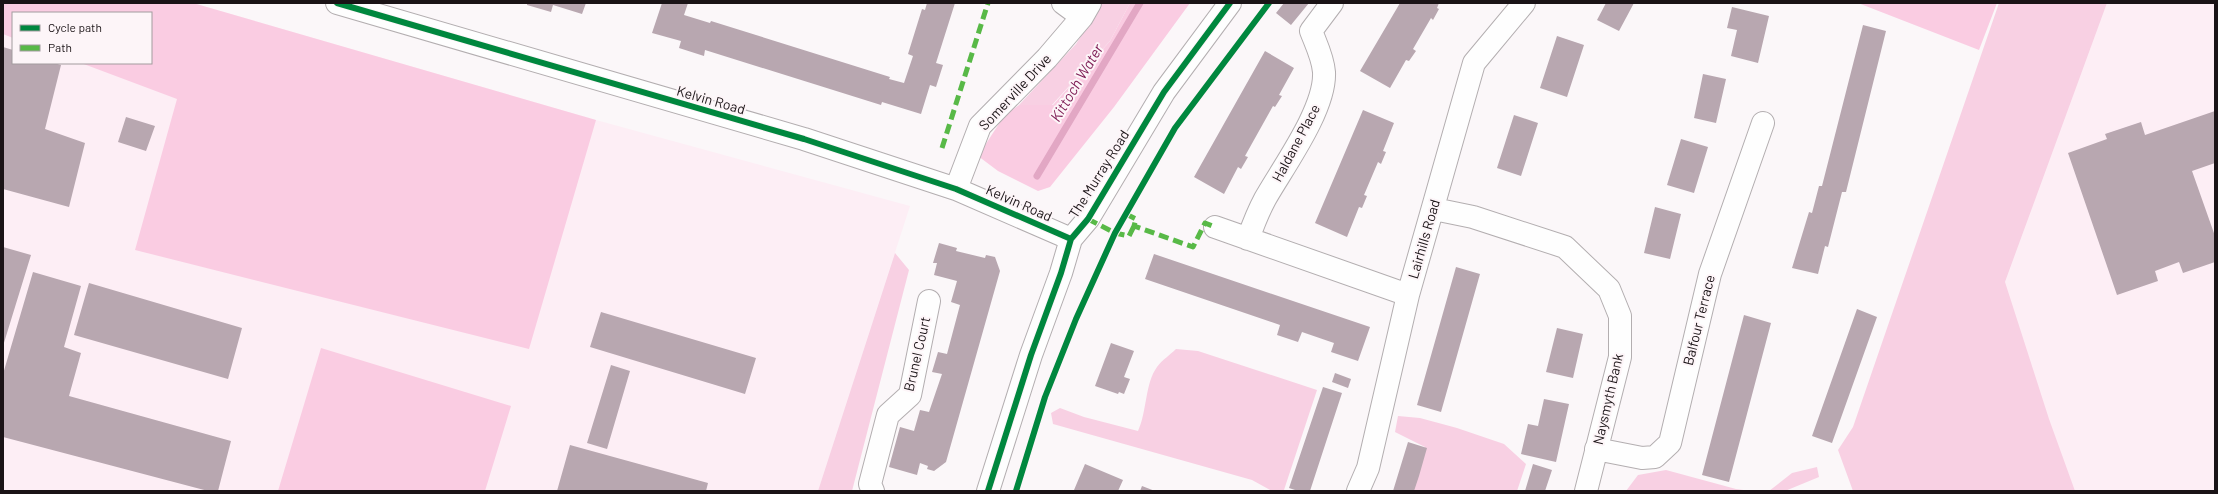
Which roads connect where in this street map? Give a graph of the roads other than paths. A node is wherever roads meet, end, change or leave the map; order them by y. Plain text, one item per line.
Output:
1 (337, 3) edge
2 (1063, 3) edge
3 (1230, 3) edge
4 (1332, 3) edge
5 (1524, 3) edge
6 (1086, 10) edge
7 (1763, 123) dead end
8 (956, 189) junction
9 (1434, 208) junction
10 (1215, 227) dead end
11 (1248, 238) junction
12 (1071, 239) junction
13 (1408, 295) junction
14 (929, 301) dead end
15 (1596, 449) junction
16 (873, 491) edge
17 (988, 491) edge
18 (1358, 491) edge
19 (1586, 491) edge

1 - 8 street, Kelvin Road
2 - 6 street
3 - 12 street, The Murray Road
4 - 11 street, Haldane Place
5 - 9 street, Lairhills Road
6 - 8 street, Somerville Drive
7 - 15 street, Balfour Terrace
8 - 12 street, Kelvin Road
9 - 13 street, Lairhills Road
9 - 15 street, Naysmyth Bank
10 - 11 street
11 - 13 street
12 - 17 street, The Murray Road
13 - 18 street, Lairhills Road
14 - 16 street, Brunel Court
15 - 19 street, Naysmyth Bank

